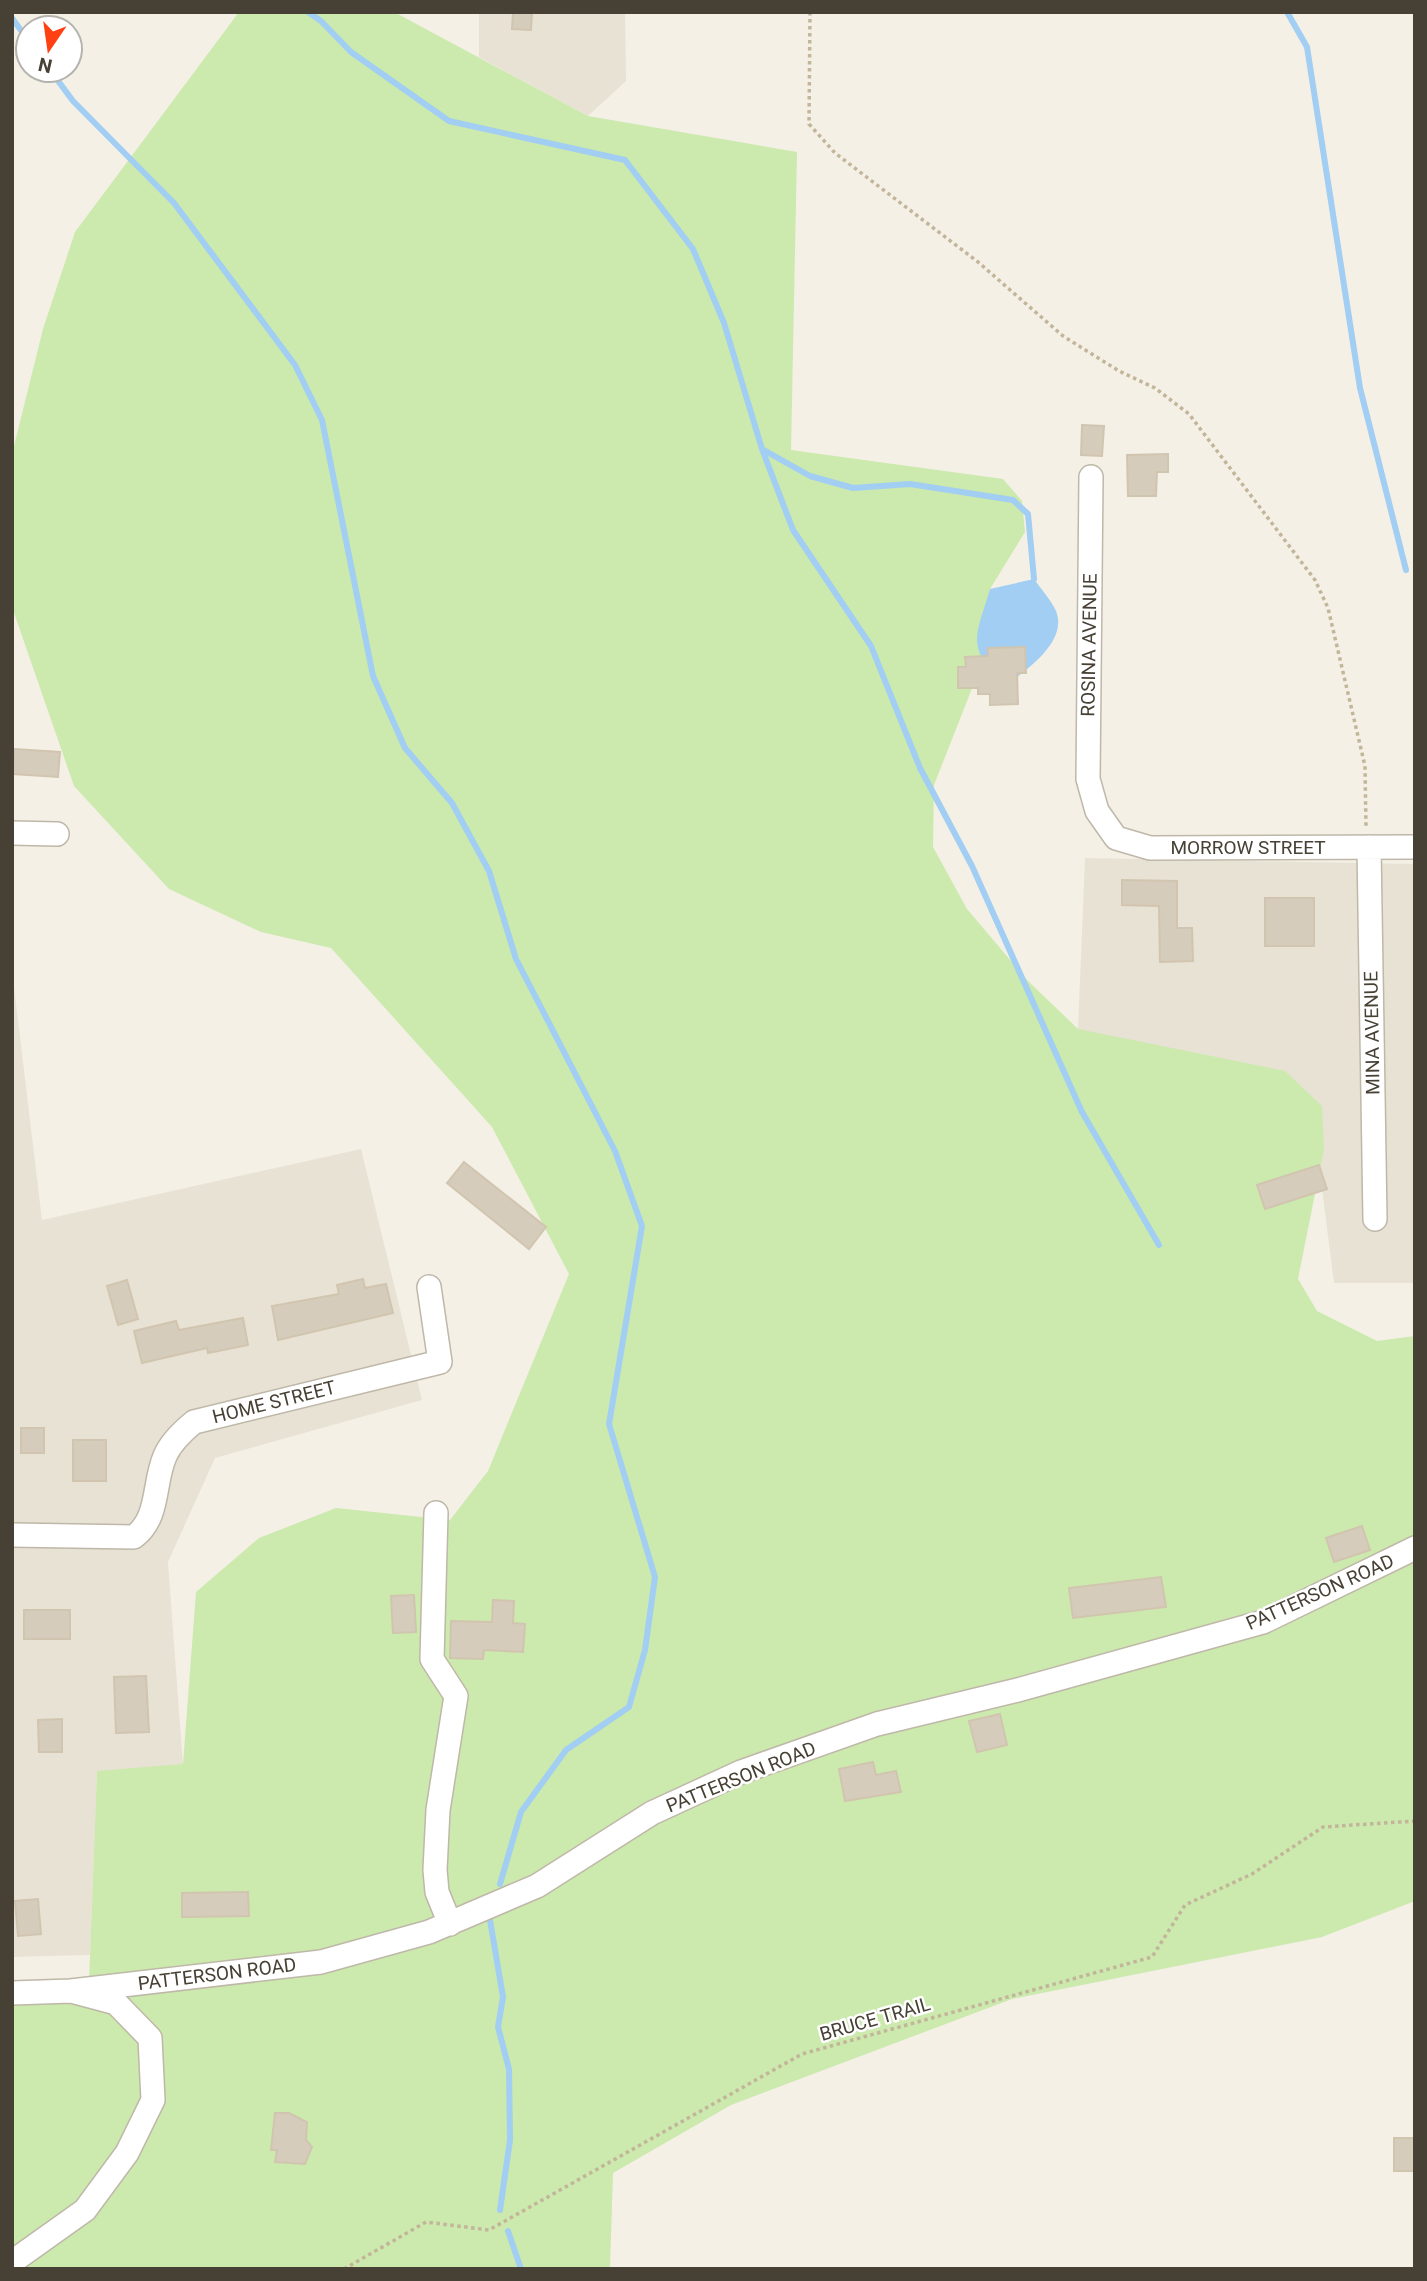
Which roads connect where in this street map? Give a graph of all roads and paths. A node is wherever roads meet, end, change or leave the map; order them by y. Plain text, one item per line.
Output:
1 (810, 12) edge
2 (1091, 477) dead end
3 (1097, 811) joint
4 (12, 833) edge
5 (57, 834) dead end
6 (1369, 847) junction
7 (1415, 847) edge
8 (1376, 1219) dead end
9 (429, 1287) dead end
10 (436, 1513) dead end
11 (12, 1535) edge
12 (1415, 1548) edge
13 (1415, 1821) edge
14 (450, 1924) junction
15 (71, 1991) junction
16 (12, 1993) edge
17 (12, 2262) edge
18 (344, 2269) edge

1 - 6 path
2 - 3 street, ROSINA AVENUE
3 - 6 street, MORROW STREET
4 - 5 street
6 - 7 street, MORROW STREET
6 - 8 street, MINA AVENUE
9 - 11 street, HOME STREET
10 - 14 street
12 - 14 street, PATTERSON ROAD
13 - 18 path, BRUCE TRAIL
14 - 15 street, PATTERSON ROAD
15 - 16 street
15 - 17 street

